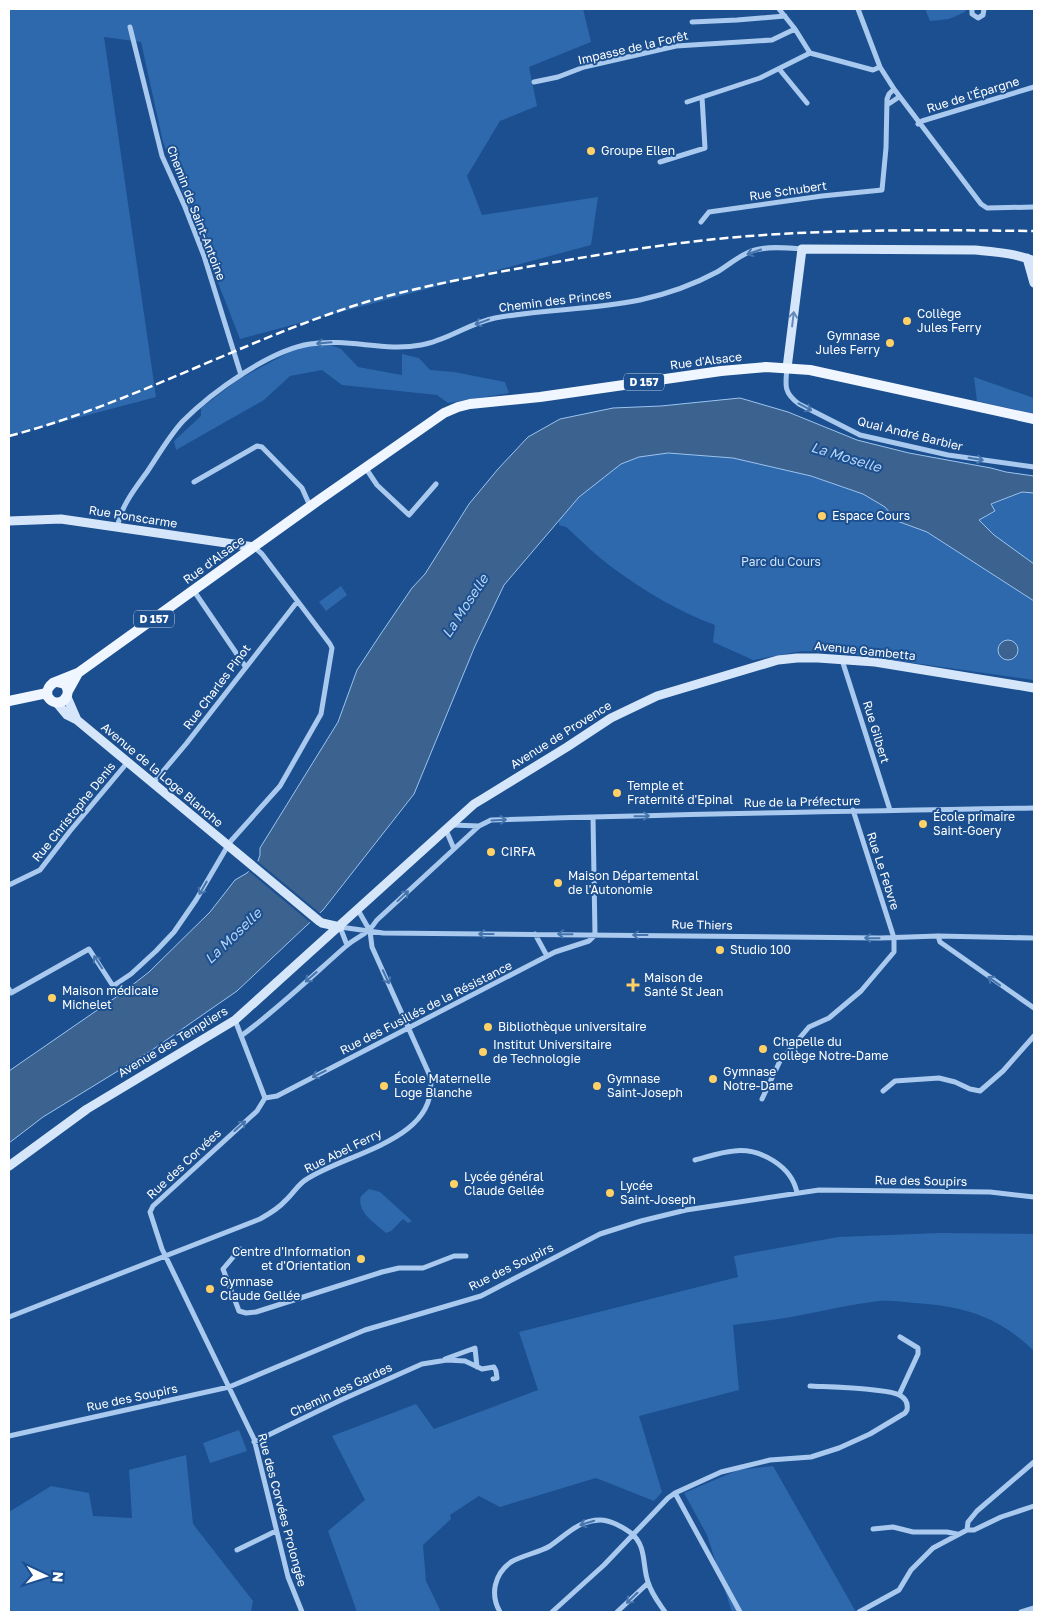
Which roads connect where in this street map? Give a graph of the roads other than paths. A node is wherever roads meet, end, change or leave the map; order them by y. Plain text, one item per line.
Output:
1 (780, 9) edge
2 (858, 9) edge
3 (972, 9) edge
4 (984, 9) edge
5 (785, 16) junction
6 (692, 22) dead end
7 (130, 27) dead end
8 (795, 29) junction
9 (810, 53) junction
10 (880, 67) junction
11 (780, 70) junction
12 (534, 82) dead end
13 (1034, 87) edge
14 (894, 89) junction
15 (702, 97) junction
16 (899, 98) junction
17 (687, 102) dead end
18 (807, 103) dead end
19 (887, 105) junction
20 (918, 124) junction
21 (660, 162) dead end
22 (1034, 207) edge
23 (701, 222) dead end
24 (802, 248) junction
25 (1032, 258) edge
26 (1034, 283) edge
27 (787, 368) junction
28 (241, 375) junction
29 (1034, 419) edge
30 (1034, 467) edge
31 (365, 468) junction
32 (194, 482) dead end
33 (436, 484) dead end
34 (310, 506) junction
35 (9, 521) edge
36 (117, 528) junction
37 (254, 547) junction
38 (194, 590) junction
39 (297, 602) junction
40 (842, 660) junction
41 (245, 666) junction
42 (78, 673) junction
43 (57, 682) junction
44 (694, 684) joint
45 (1034, 688) edge
46 (46, 693) junction
47 (68, 694) junction
48 (9, 701) edge
49 (57, 703) junction
50 (76, 720) junction
51 (127, 763) junction
52 (152, 784) junction
53 (1034, 808) edge
54 (853, 810) junction
55 (890, 810) junction
56 (593, 817) junction
57 (479, 826) junction
58 (449, 828) junction
59 (229, 848) junction
60 (454, 849) junction
61 (9, 885) edge
62 (358, 910) junction
63 (340, 927) junction
64 (370, 931) junction
65 (535, 934) junction
66 (595, 935) junction
67 (938, 936) junction
68 (894, 938) junction
69 (1034, 938) edge
70 (347, 945) junction
71 (546, 956) junction
72 (9, 989) edge
73 (1034, 1008) edge
74 (235, 1020) junction
75 (409, 1028) junction
76 (241, 1036) junction
77 (1034, 1036) edge
78 (883, 1091) dead end
79 (266, 1098) junction
80 (762, 1099) dead end
81 (695, 1160) dead end
82 (9, 1166) edge
83 (797, 1193) junction
84 (1034, 1197) edge
85 (240, 1249) dead end
86 (166, 1255) junction
87 (466, 1256) dead end
88 (9, 1316) edge
89 (900, 1337) dead end
90 (438, 1362) junction
91 (477, 1367) junction
92 (493, 1379) dead end
93 (810, 1386) dead end
94 (229, 1387) junction
95 (899, 1395) junction
96 (9, 1436) edge
97 (254, 1442) junction
98 (1034, 1462) edge
99 (675, 1493) junction
100 (1034, 1506) edge
101 (873, 1530) dead end
102 (967, 1530) junction
103 (276, 1531) junction
104 (632, 1534) junction
105 (957, 1535) junction
106 (237, 1550) dead end
107 (648, 1583) junction
108 (1034, 1608) edge
109 (302, 1612) edge
110 (500, 1612) edge
111 (552, 1612) edge
112 (617, 1612) edge
113 (665, 1612) edge
114 (740, 1612) edge
115 (860, 1612) edge
116 (1022, 1612) edge

1 - 5 street
2 - 10 street
3 - 4 street
5 - 6 street
5 - 8 street
7 - 28 street, Chemin de Saint-Antoine
8 - 9 street
8 - 12 street, Impasse de la Forêt
9 - 10 street
9 - 11 street
10 - 14 street
11 - 15 street
11 - 18 street
13 - 20 street, Rue de l'Épargne
14 - 16 street
14 - 19 street
15 - 17 street
15 - 21 street
16 - 19 street
16 - 20 street
19 - 23 street, Rue Schubert
20 - 22 street
24 - 25 street
27 -> 24 street
24 -> 28 street, Chemin des Princes
25 - 26 street
27 - 29 main road, Rue d'Alsace / D 157
27 -> 30 street, Quai André Barbier
27 - 31 main road, Rue d'Alsace / D 157
28 - 36 street, Chemin des Princes
31 - 33 street
31 - 34 main road, Rue d'Alsace / D 157
32 - 34 street
34 - 37 main road, Rue d'Alsace / D 157
35 - 36 street, Rue Ponscarme
36 - 37 street, Rue Ponscarme
37 - 38 main road, Rue d'Alsace / D 157
37 - 39 street
38 - 41 street
38 - 42 main road, Rue d'Alsace / D 157
39 - 41 street, Rue Charles Pinot
39 - 59 street
40 - 44 street, Avenue Gambetta
40 - 45 street, Avenue Gambetta
40 - 55 street, Rue Gilbert
41 - 52 street, Rue Charles Pinot
42 - 43 main road, Rue d'Alsace / D 157
42 - 47 main road, Rue d'Alsace / D 157
43 - 46 main road
43 - 47 main road
44 - 58 street, Avenue de Provence
46 - 48 main road
46 - 49 main road
47 - 49 main road
47 - 50 street, Avenue de la Loge Blanche
49 - 50 street, Avenue de la Loge Blanche
50 - 51 street, Avenue de la Loge Blanche
51 - 52 street, Avenue de la Loge Blanche
51 - 61 street, Rue Christophe Denis
52 - 59 street, Avenue de la Loge Blanche
53 - 55 street, Rue de la Préfecture
54 - 55 street, Rue de la Préfecture
56 -> 54 street, Rue de la Préfecture
54 - 68 street, Rue Le Febvre
57 -> 56 street, Rue de la Préfecture
56 - 66 street
57 - 58 street, Rue de la Préfecture
57 - 60 street
58 - 60 street
58 - 62 street, Avenue des Templiers
59 - 63 street, Avenue de la Loge Blanche
59 -> 72 street
64 -> 60 street
62 - 63 street, Avenue des Templiers
62 - 64 street
63 - 64 street, Rue Thiers
63 - 70 street
63 - 74 street, Avenue des Templiers
65 -> 64 street, Rue Thiers
64 - 70 street
64 -> 75 street, Rue Abel Ferry
66 -> 65 street, Rue Thiers
65 - 71 street
68 -> 66 street, Rue Thiers
66 - 71 street, Rue des Fusillés de la Résistance
67 - 68 street, Rue Thiers
67 - 69 street, Rue Thiers
73 -> 67 street
68 - 80 street
70 -> 76 street
71 - 75 street, Rue des Fusillés de la Résistance
74 - 76 street
74 - 82 street, Avenue des Templiers
75 -> 79 street, Rue des Fusillés de la Résistance
75 - 86 street, Rue Abel Ferry
76 - 79 street
77 - 78 street
86 -> 79 street, Rue des Corvées
81 - 83 street
83 - 84 street, Rue des Soupirs
83 - 94 street, Rue des Soupirs
85 - 87 street
86 - 88 street, Rue Abel Ferry
86 - 94 street, Rue des Corvées
89 - 95 street
90 - 91 street, Chemin des Gardes
90 - 91 street, Chemin des Gardes
90 - 97 street, Chemin des Gardes
91 - 92 street, Chemin des Gardes
93 - 95 street
94 - 96 street, Rue des Soupirs
94 - 97 street, Rue des Corvées Prolongée
95 - 99 street
97 - 103 street, Rue des Corvées Prolongée
98 - 102 street
99 - 104 street
99 - 114 street
100 - 102 street
101 - 105 street
102 - 105 street
103 - 106 street
103 - 109 street, Rue des Corvées Prolongée
104 - 107 street
104 -> 110 street
104 - 111 street
105 - 115 street
107 -> 112 street
107 - 113 street
108 - 116 street

